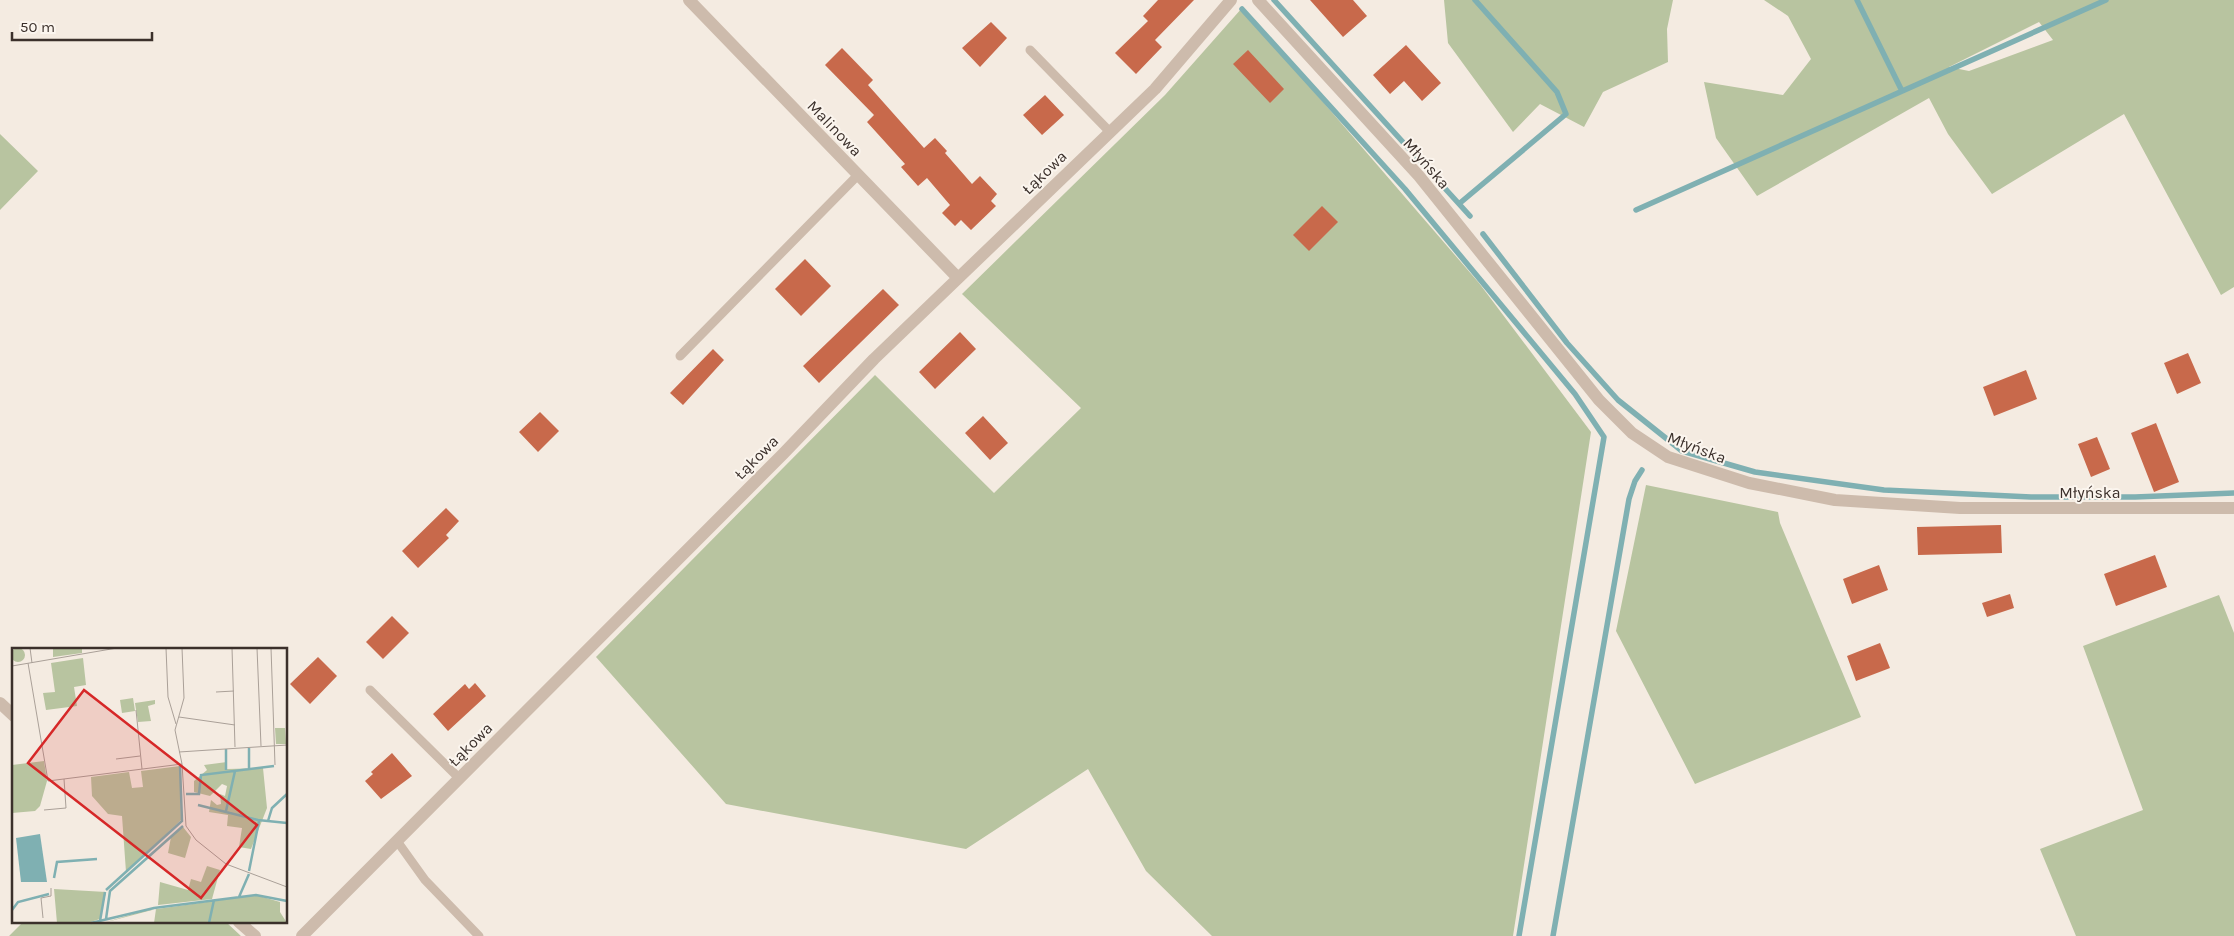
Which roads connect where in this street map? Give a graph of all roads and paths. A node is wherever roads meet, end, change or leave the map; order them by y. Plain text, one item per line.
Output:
1 (690, 0) edge
2 (1231, 0) edge
3 (1258, 0) edge
4 (1030, 50) dead end
5 (1110, 132) junction
6 (858, 175) junction
7 (958, 278) junction
8 (680, 356) dead end
9 (2234, 508) edge
10 (370, 690) dead end
11 (0, 703) edge
12 (12, 714) edge
13 (459, 778) junction
14 (397, 841) junction
15 (241, 924) edge
16 (255, 936) edge
17 (302, 936) edge
18 (479, 936) edge

1 - 6 street, Malinowa
2 - 5 street, Łąkowa
3 - 9 street, Młyńska
4 - 5 lane
5 - 7 street, Łąkowa
6 - 7 street, Malinowa
6 - 8 lane
7 - 13 street, Łąkowa
10 - 13 lane
11 - 12 street
13 - 14 street, Łąkowa
14 - 17 street, Łąkowa
14 - 18 lane
15 - 16 street

